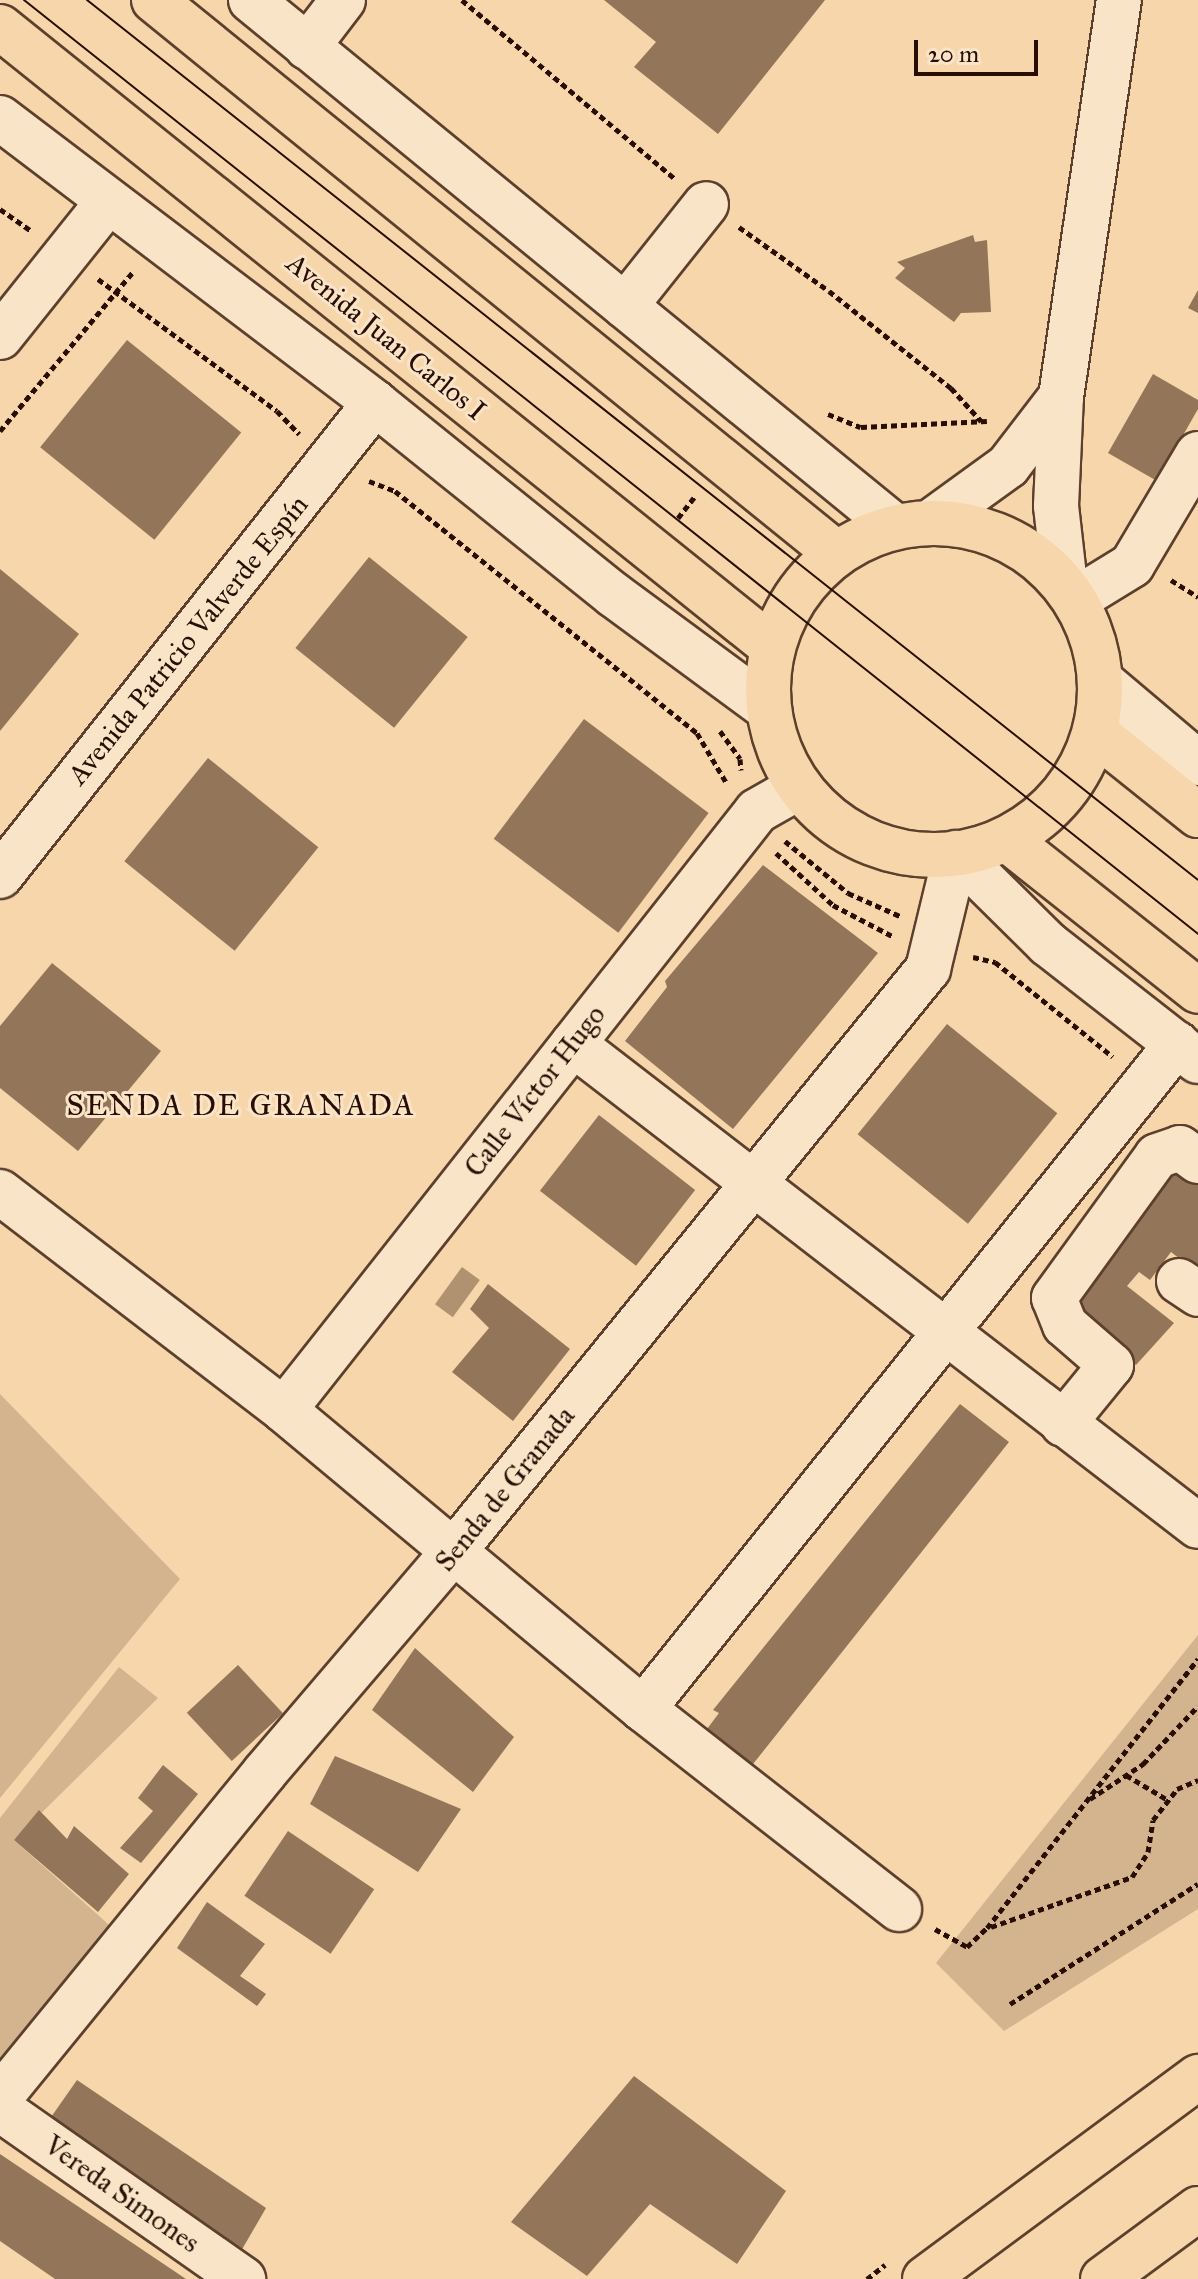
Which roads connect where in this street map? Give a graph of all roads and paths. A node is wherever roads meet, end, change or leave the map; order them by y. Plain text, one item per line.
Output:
1 (154, 0) edge
2 (251, 0) edge
3 (343, 0) edge
4 (1119, 0) edge
5 (0, 27) edge
6 (307, 47) junction
7 (0, 118) edge
8 (106, 204) junction
9 (706, 204) dead end
10 (139, 265) dead end
11 (115, 292) junction
12 (625, 306) junction
13 (0, 337) edge
14 (1061, 397) junction
15 (375, 403) junction
16 (0, 431) edge
17 (1198, 454) edge
18 (328, 465) junction
19 (913, 524) junction
20 (836, 553) junction
21 (1070, 593) junction
22 (771, 646) junction
23 (1101, 681) junction
24 (767, 708) junction
25 (1098, 735) junction
26 (1198, 763) edge
27 (799, 787) junction
28 (1198, 815) edge
29 (747, 823) junction
30 (1009, 841) junction
31 (956, 853) junction
32 (0, 876) edge
33 (933, 948) junction
34 (1198, 991) edge
35 (573, 1044) junction
36 (1187, 1052) edge
37 (1145, 1083) junction
38 (1198, 1161) edge
39 (754, 1186) junction
40 (1, 1196) edge
41 (1046, 1209) junction
42 (1093, 1244) junction
43 (946, 1336) junction
44 (284, 1410) junction
45 (1063, 1424) junction
46 (1198, 1526) edge
47 (454, 1551) junction
48 (1198, 1659) edge
49 (1198, 1706) edge
50 (643, 1709) junction
51 (1126, 1775) junction
52 (1198, 1780) edge
53 (1168, 1800) junction
54 (1086, 1802) junction
55 (1198, 1884) edge
56 (899, 1909) joint
57 (987, 1928) junction
58 (1010, 2004) dead end
59 (1198, 2077) edge
60 (0, 2097) edge
61 (0, 2109) edge
62 (1198, 2209) edge
63 (243, 2279) edge
64 (925, 2279) edge
65 (1103, 2279) edge

1 - 20 main road
2 - 6 street
3 - 6 street
4 - 14 street
5 - 22 main road, Avenida Juan Carlos I
6 - 12 street
7 - 8 street, Avenida Juan Carlos I
8 - 13 street
8 - 15 street, Avenida Juan Carlos I
9 - 12 street
10 - 11 path
11 - 16 path
11 - 18 path
12 - 19 street
14 - 19 street
14 - 21 street
15 - 18 street, Avenida Patricio Valverde Espín
15 - 24 street, Avenida Juan Carlos I
17 - 21 street
18 - 29 path
18 - 32 street, Avenida Patricio Valverde Espín
19 - 20 main road
19 - 21 main road
20 - 22 main road
21 - 23 main road
22 - 24 main road
23 - 25 main road
23 - 26 street
24 - 27 main road
25 - 28 main road
25 - 30 main road
27 - 29 street, Calle Víctor Hugo
27 - 31 main road
29 - 33 path
29 - 35 street, Calle Víctor Hugo
30 - 31 main road
30 - 34 main road
31 - 33 street, Senda de Granada
31 - 36 street
33 - 37 path
33 - 39 street, Senda de Granada
35 - 39 street
35 - 44 street, Calle Víctor Hugo
36 - 37 street
37 - 41 street
38 - 42 street
39 - 43 street
39 - 47 street, Senda de Granada
40 - 44 street
41 - 42 street
41 - 43 street
42 - 45 street
43 - 45 street
43 - 50 street
44 - 47 street
45 - 46 street
47 - 50 street
47 - 60 street, Senda de Granada
48 - 54 path
49 - 51 path
50 - 56 street
51 - 53 path
51 - 54 path
52 - 53 path
53 - 57 path
54 - 57 path
55 - 58 path
56 - 57 path
59 - 64 main road
61 - 63 street, Vereda Simones
62 - 65 main road

